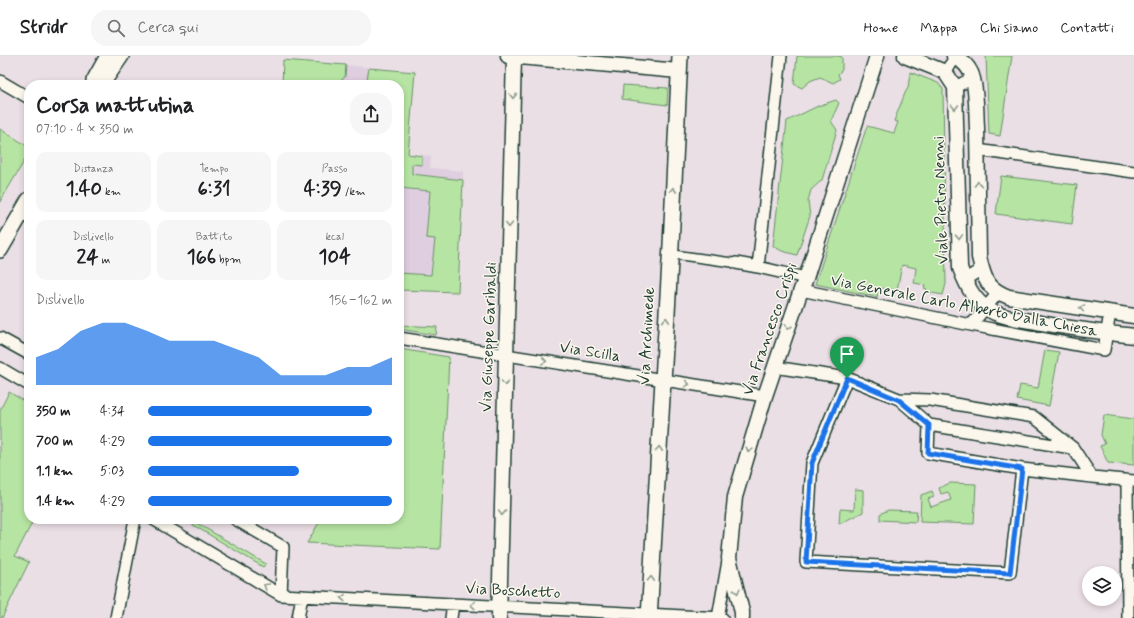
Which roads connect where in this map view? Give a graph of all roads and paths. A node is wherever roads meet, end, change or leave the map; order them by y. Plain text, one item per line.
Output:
1 (108, 56) edge
2 (121, 56) edge
3 (508, 56) edge
4 (514, 56) edge
5 (680, 56) edge
6 (781, 56) edge
7 (877, 56) edge
8 (905, 56) edge
9 (956, 57) edge
10 (678, 71) junction
11 (945, 72) junction
12 (973, 78) junction
13 (94, 80) edge
14 (104, 80) edge
15 (0, 81) edge
16 (955, 87) junction
17 (24, 95) edge
18 (977, 150) junction
19 (1134, 172) edge
20 (24, 209) edge
21 (0, 250) edge
22 (670, 254) junction
23 (736, 263) joint
24 (758, 267) junction
25 (982, 269) junction
26 (964, 280) junction
27 (803, 284) junction
28 (998, 293) junction
29 (986, 307) junction
30 (1110, 312) junction
31 (1134, 316) edge
32 (971, 325) junction
33 (1108, 333) junction
34 (1134, 336) edge
35 (0, 338) edge
36 (404, 339) edge
37 (24, 351) edge
38 (506, 355) junction
39 (774, 367) junction
40 (0, 368) edge
41 (847, 378) junction
42 (663, 380) junction
43 (24, 382) edge
44 (765, 396) junction
45 (899, 400) junction
46 (929, 425) junction
47 (1073, 448) junction
48 (1022, 469) junction
49 (1092, 477) junction
50 (1131, 481) edge
51 (134, 524) edge
52 (161, 524) edge
53 (243, 524) edge
54 (729, 558) junction
55 (281, 595) junction
56 (302, 596) junction
57 (453, 604) junction
58 (499, 612) edge
59 (649, 616) edge
60 (116, 618) edge
61 (298, 618) edge
62 (451, 618) edge
63 (718, 618) edge
64 (722, 618) edge
65 (742, 618) edge
66 (1128, 618) edge

1 - 13 main road
2 - 14 main road
3 - 4 street
4 - 10 street
4 -> 38 street, Via Giuseppe Garibaldi
5 - 10 main road, Via Archimede
6 - 24 street
7 - 27 street, Via Francesco Crispi
8 - 11 street
9 - 11 street
9 - 12 street
22 -> 10 main road, Via Archimede
11 - 16 street
12 - 16 street
12 - 18 street
15 - 17 street
16 -> 26 street, Viale Pietro Nenni
18 - 19 street
25 -> 18 street
20 - 21 main road
22 - 23 street
42 -> 22 main road, Via Archimede
23 - 24 street, Via Generale Carlo Alberto Dalla Chiesa
24 - 27 street, Via Generale Carlo Alberto Dalla Chiesa
25 - 26 street
25 - 28 street
26 - 29 street, Viale Pietro Nenni
27 - 32 street, Via Generale Carlo Alberto Dalla Chiesa
27 -> 39 street, Via Francesco Crispi
28 - 29 street
30 -> 28 street
29 - 32 street
29 - 33 street, Viale Pietro Nenni
30 - 31 street
30 - 33 street
32 - 33 street, Via Generale Carlo Alberto Dalla Chiesa
33 - 34 street, Viale Pietro Nenni
35 - 37 street
36 - 38 street, Via Scilla
38 -> 42 street, Via Scilla
38 -> 58 street, Via Giuseppe Garibaldi
39 - 41 street
39 - 44 street, Via Francesco Crispi
40 - 43 street
41 - 45 street
41 - 48 street
42 -> 44 street, Via Scilla
59 -> 42 main road, Via Archimede
44 -> 54 street, Via Francesco Crispi
45 - 46 street
45 - 47 street
46 - 47 street
46 - 48 street
47 - 49 street
48 - 49 street
49 - 50 street
50 - 66 street
51 - 60 street
55 -> 52 street
53 - 55 street
54 - 63 street
54 -> 65 street, Via Francesco Crispi
55 - 56 street, Via Boschetto
57 -> 56 street, Via Boschetto
56 - 61 street
58 -> 57 street, Via Boschetto
57 - 62 street
58 - 59 street, Via Boschetto
59 - 63 street, Via Boschetto
63 - 64 street, Via Boschetto

